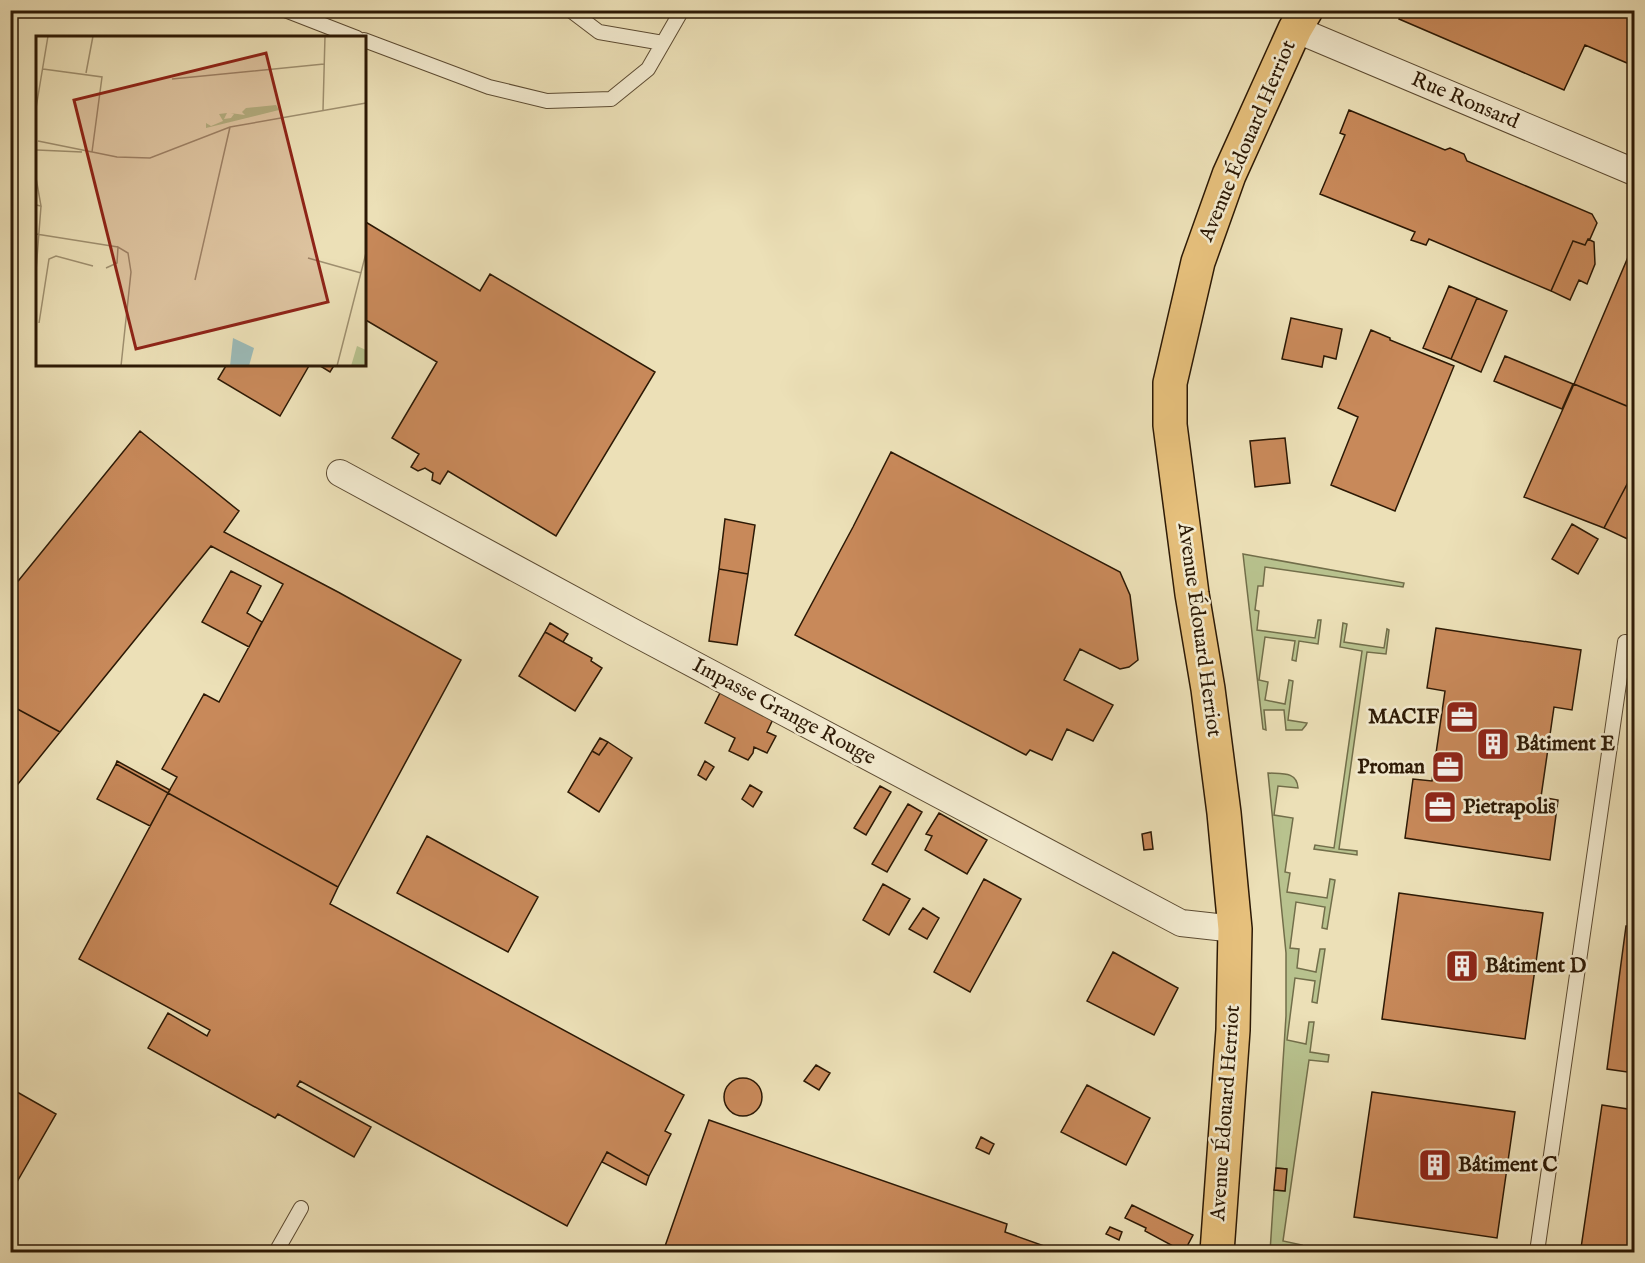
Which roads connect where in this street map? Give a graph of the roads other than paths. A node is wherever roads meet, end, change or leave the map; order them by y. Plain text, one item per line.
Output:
1 (285, 10) edge
2 (570, 10) edge
3 (682, 10) edge
4 (1301, 17) edge
5 (352, 36) edge
6 (366, 41) edge
7 (663, 43) junction
8 (1635, 172) edge
9 (340, 473) dead end
10 (1625, 642) dead end
11 (1235, 929) junction
12 (301, 1208) dead end
13 (276, 1252) edge
14 (1217, 1252) edge
15 (1537, 1252) edge

1 - 5 lane
2 - 7 lane
3 - 7 lane
4 - 8 street, Rue Ronsard
4 - 11 main road, Avenue Édouard Herriot
6 - 7 lane
9 - 11 street, Impasse Grange Rouge
10 - 15 lane
11 - 14 main road, Avenue Édouard Herriot
12 - 13 lane

